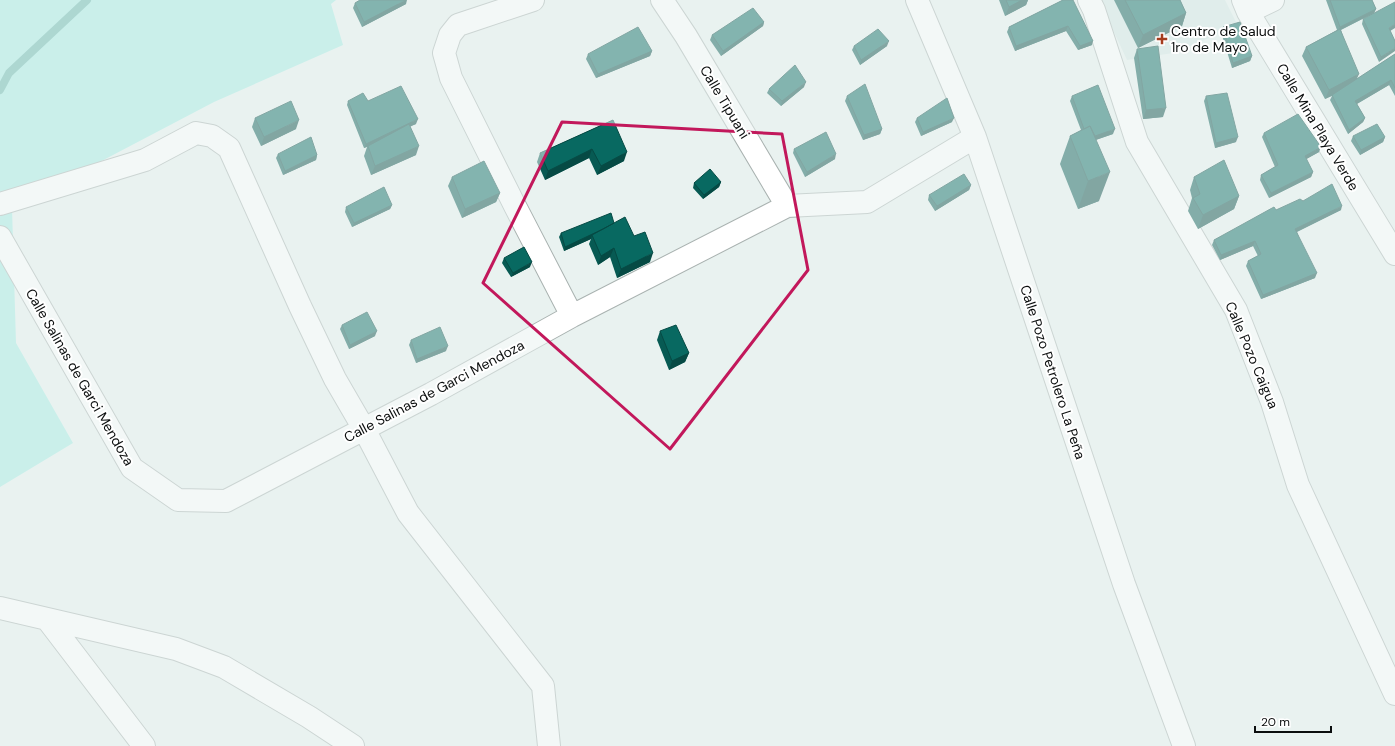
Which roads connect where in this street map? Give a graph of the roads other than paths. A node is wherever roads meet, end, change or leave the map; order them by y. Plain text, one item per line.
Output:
1 (533, 0) edge
2 (662, 0) edge
3 (917, 0) edge
4 (1089, 0) edge
5 (1273, 0) edge
6 (1245, 6) edge
7 (975, 137) junction
8 (0, 204) edge
9 (787, 206) junction
10 (0, 237) edge
11 (1395, 254) edge
12 (572, 316) junction
13 (364, 429) junction
14 (0, 608) edge
15 (47, 619) junction
16 (1395, 694) edge
17 (144, 746) edge
18 (353, 746) edge
19 (549, 746) edge
20 (1184, 746) edge

1 - 12 street
2 - 9 street, Calle Tipuani
3 - 7 street, Calle Pozo Petrolero La Peña
4 - 16 street, Calle Pozo Caigua
5 - 6 street
6 - 11 street, Calle Mina Playa Verde
7 - 9 street, Calle Salinas de Garci Mendoza
7 - 20 street, Calle Pozo Petrolero La Peña
8 - 13 street
9 - 12 street, Calle Salinas de Garci Mendoza
10 - 13 street, Calle Salinas de Garci Mendoza
12 - 13 street, Calle Salinas de Garci Mendoza
13 - 19 street
14 - 15 street
15 - 17 street
15 - 18 street

